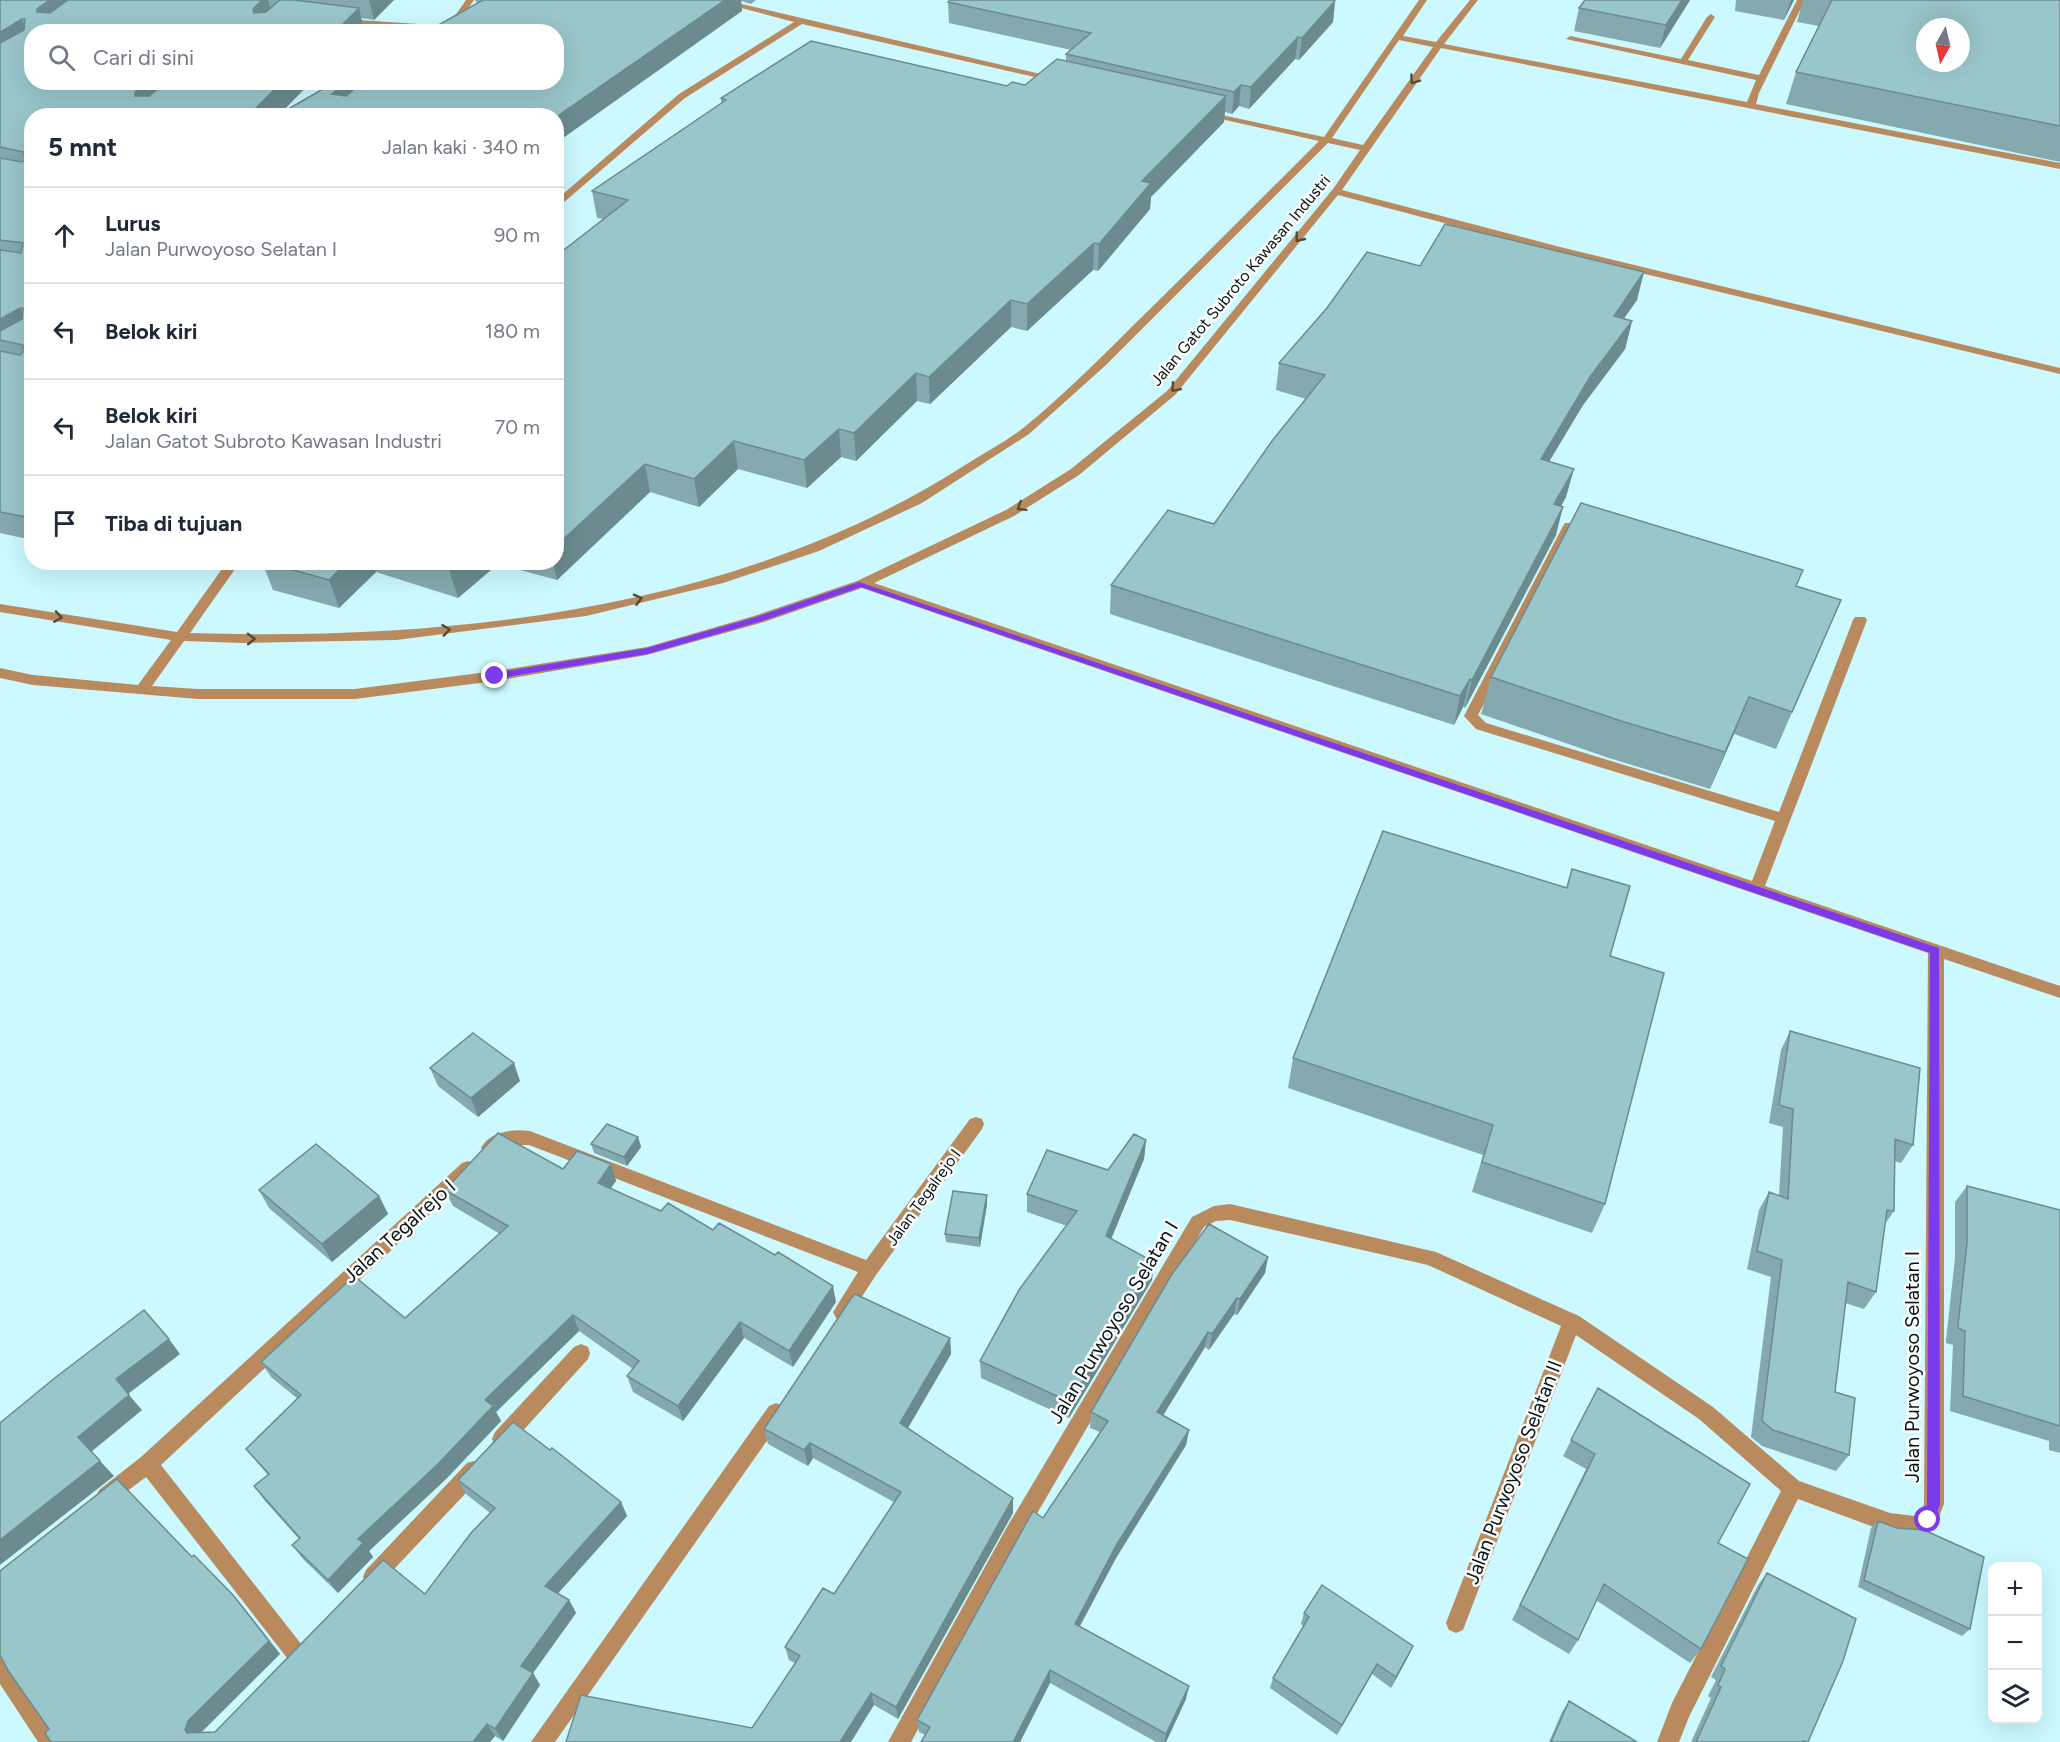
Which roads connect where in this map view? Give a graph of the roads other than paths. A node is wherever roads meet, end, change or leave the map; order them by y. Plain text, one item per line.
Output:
1 (470, 0) edge
2 (715, 0) edge
3 (1424, 0) edge
4 (1474, 0) edge
5 (1801, 0) edge
6 (1711, 17) dead end
7 (327, 20) edge
8 (801, 21) junction
9 (376, 24) edge
10 (453, 24) edge
11 (1396, 38) junction
12 (1570, 39) dead end
13 (1437, 47) junction
14 (1683, 62) junction
15 (1762, 78) junction
16 (1070, 82) edge
17 (1751, 106) junction
18 (1198, 111) edge
19 (1326, 140) junction
20 (1366, 149) junction
21 (2060, 166) edge
22 (1336, 191) junction
23 (564, 199) edge
24 (2060, 371) edge
25 (1569, 526) edge
26 (228, 570) edge
27 (861, 584) junction
28 (0, 608) edge
29 (1860, 620) dead end
30 (179, 637) junction
31 (0, 673) edge
32 (142, 690) junction
33 (1785, 819) junction
34 (1756, 889) junction
35 (1935, 951) junction
36 (2060, 992) edge
37 (976, 1124) dead end
38 (870, 1269) junction
39 (1572, 1322) junction
40 (831, 1328) edge
41 (581, 1353) dead end
42 (785, 1398) edge
43 (148, 1464) junction
44 (1793, 1488) junction
45 (93, 1508) edge
46 (361, 1590) edge
47 (1456, 1623) dead end
48 (314, 1640) edge
49 (298, 1656) junction
50 (0, 1664) edge
51 (282, 1672) edge
52 (51, 1742) edge
53 (542, 1742) edge
54 (899, 1742) edge
55 (1668, 1742) edge

1 - 10 street
2 - 8 street
3 - 11 street, Jalan Gatot Subroto Kawasan Industri
4 - 13 street, Jalan Gatot Subroto Kawasan Industri
5 - 15 street
6 - 14 street
7 - 9 street
8 - 16 street
8 - 23 street
11 - 13 street
11 - 19 street, Jalan Gatot Subroto Kawasan Industri
12 - 14 street
13 - 17 street
13 -> 20 street, Jalan Gatot Subroto Kawasan Industri
14 - 15 street
15 - 17 street
17 - 21 street
18 - 19 street
19 - 20 street
30 -> 19 street, Jalan Gatot Subroto Kawasan Industri
20 - 22 street, Jalan Gatot Subroto Kawasan Industri
22 - 24 street
22 -> 27 street, Jalan Gatot Subroto Kawasan Industri
25 - 33 street
26 - 30 street
27 - 32 street, Jalan Gatot Subroto Kawasan Industri
27 - 34 street
28 -> 30 street, Jalan Gatot Subroto Kawasan Industri
29 - 33 street
30 - 32 street
31 - 32 street, Jalan Gatot Subroto Kawasan Industri
33 - 34 street
34 - 35 street
35 - 36 street
35 - 44 street, Jalan Purwoyoso Selatan I
37 - 38 street, Jalan Tegalrejo I
38 - 40 street, Jalan Tegalrejo I
38 - 43 street, Jalan Tegalrejo I
39 - 44 street, Jalan Purwoyoso Selatan I
39 - 47 street, Jalan Purwoyoso Selatan II
39 - 54 street, Jalan Purwoyoso Selatan I
41 - 46 street
42 - 53 street
43 - 45 street, Jalan Tegalrejo I
43 - 49 street
44 - 55 street
48 - 49 street
49 - 51 street
50 - 52 street

